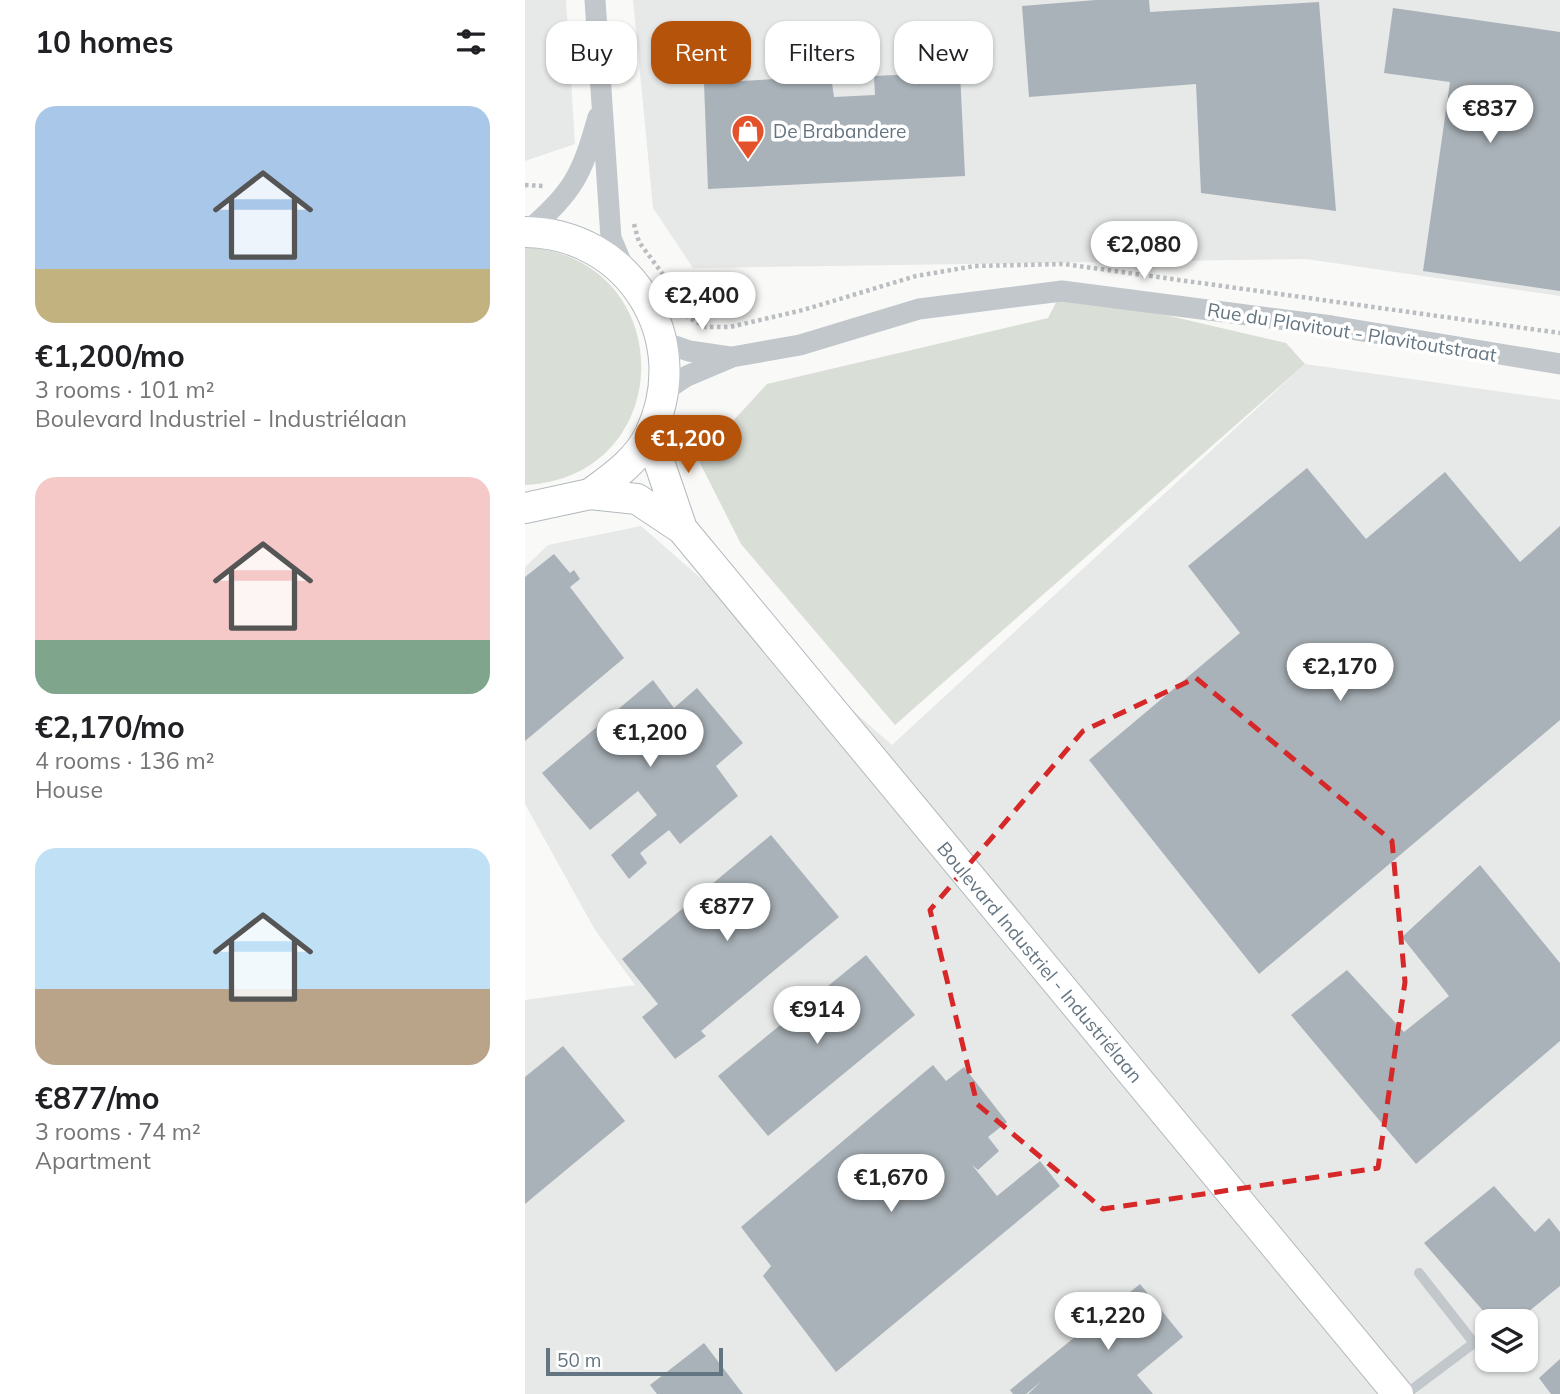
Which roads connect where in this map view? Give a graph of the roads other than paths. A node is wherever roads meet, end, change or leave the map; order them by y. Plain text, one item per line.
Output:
1 (595, 0) edge
2 (602, 102) junction
3 (526, 232) edge
4 (625, 271) junction
5 (663, 342) junction
6 (732, 358) junction
7 (1560, 364) edge
8 (664, 391) junction
9 (650, 435) junction
10 (590, 494) junction
11 (525, 508) edge
12 (683, 530) junction
13 (1419, 1273) dead end
14 (1398, 1394) edge
15 (1406, 1394) edge

1 - 2 street
2 - 3 street
2 - 4 street
3 - 4 main road, Boulevard Industriel - Industriélaan
4 - 5 main road, Boulevard Industriel - Industriélaan
5 - 6 street, Rue du Plavitout - Plavitoutstraat
5 - 8 main road, Boulevard Industriel - Industriélaan
6 - 7 street, Rue du Plavitout - Plavitoutstraat
6 - 8 street, Rue du Plavitout - Plavitoutstraat
8 - 9 main road, Boulevard Industriel - Industriélaan
9 - 10 main road, Boulevard Industriel - Industriélaan
9 - 12 main road, Boulevard Industriel - Industriélaan
10 - 11 main road, Boulevard Industriel - Industriélaan
10 - 12 main road, Boulevard Industriel - Industriélaan
12 - 14 main road, Boulevard Industriel - Industriélaan
13 - 15 lane

